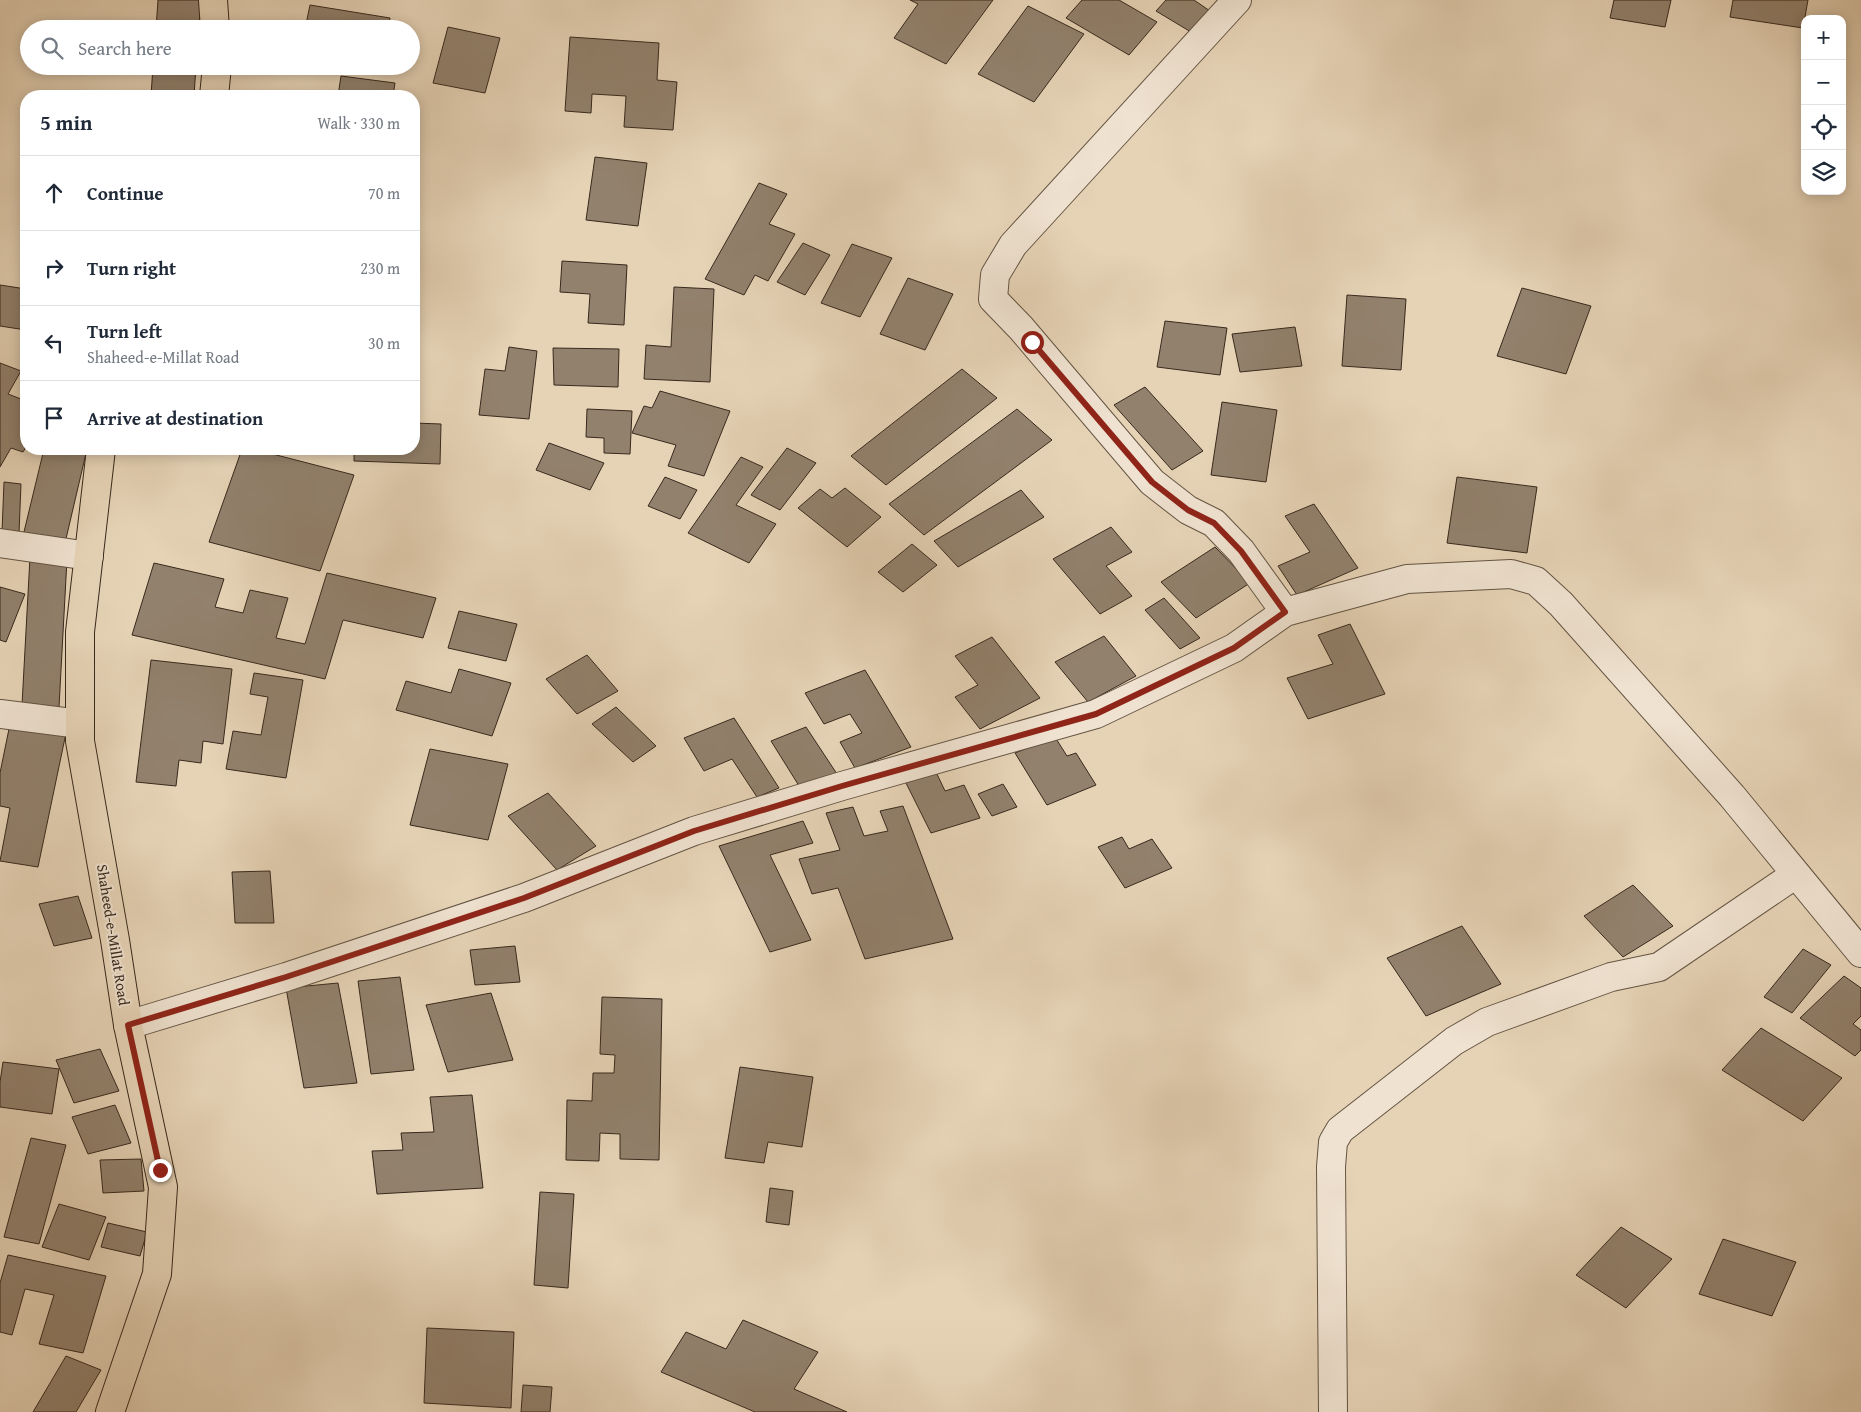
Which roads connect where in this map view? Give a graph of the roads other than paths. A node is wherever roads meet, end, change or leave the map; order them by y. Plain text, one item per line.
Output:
1 (213, 0) edge
2 (1237, 0) edge
3 (214, 20) edge
4 (216, 75) edge
5 (215, 90) edge
6 (99, 455) edge
7 (0, 543) edge
8 (89, 556) junction
9 (1285, 612) junction
10 (0, 714) edge
11 (80, 724) junction
12 (1796, 874) junction
13 (1861, 953) edge
14 (128, 1025) junction
15 (110, 1412) edge
16 (1333, 1412) edge

1 - 3 main road
2 - 9 street
4 - 5 main road
6 - 8 main road, Shaheed-e-Millat Road
7 - 8 street
8 - 11 main road, Shaheed-e-Millat Road
9 - 12 street
9 - 14 street
10 - 11 street
11 - 14 main road, Shaheed-e-Millat Road
12 - 13 street
12 - 16 street
14 - 15 main road, Shaheed-e-Millat Road

